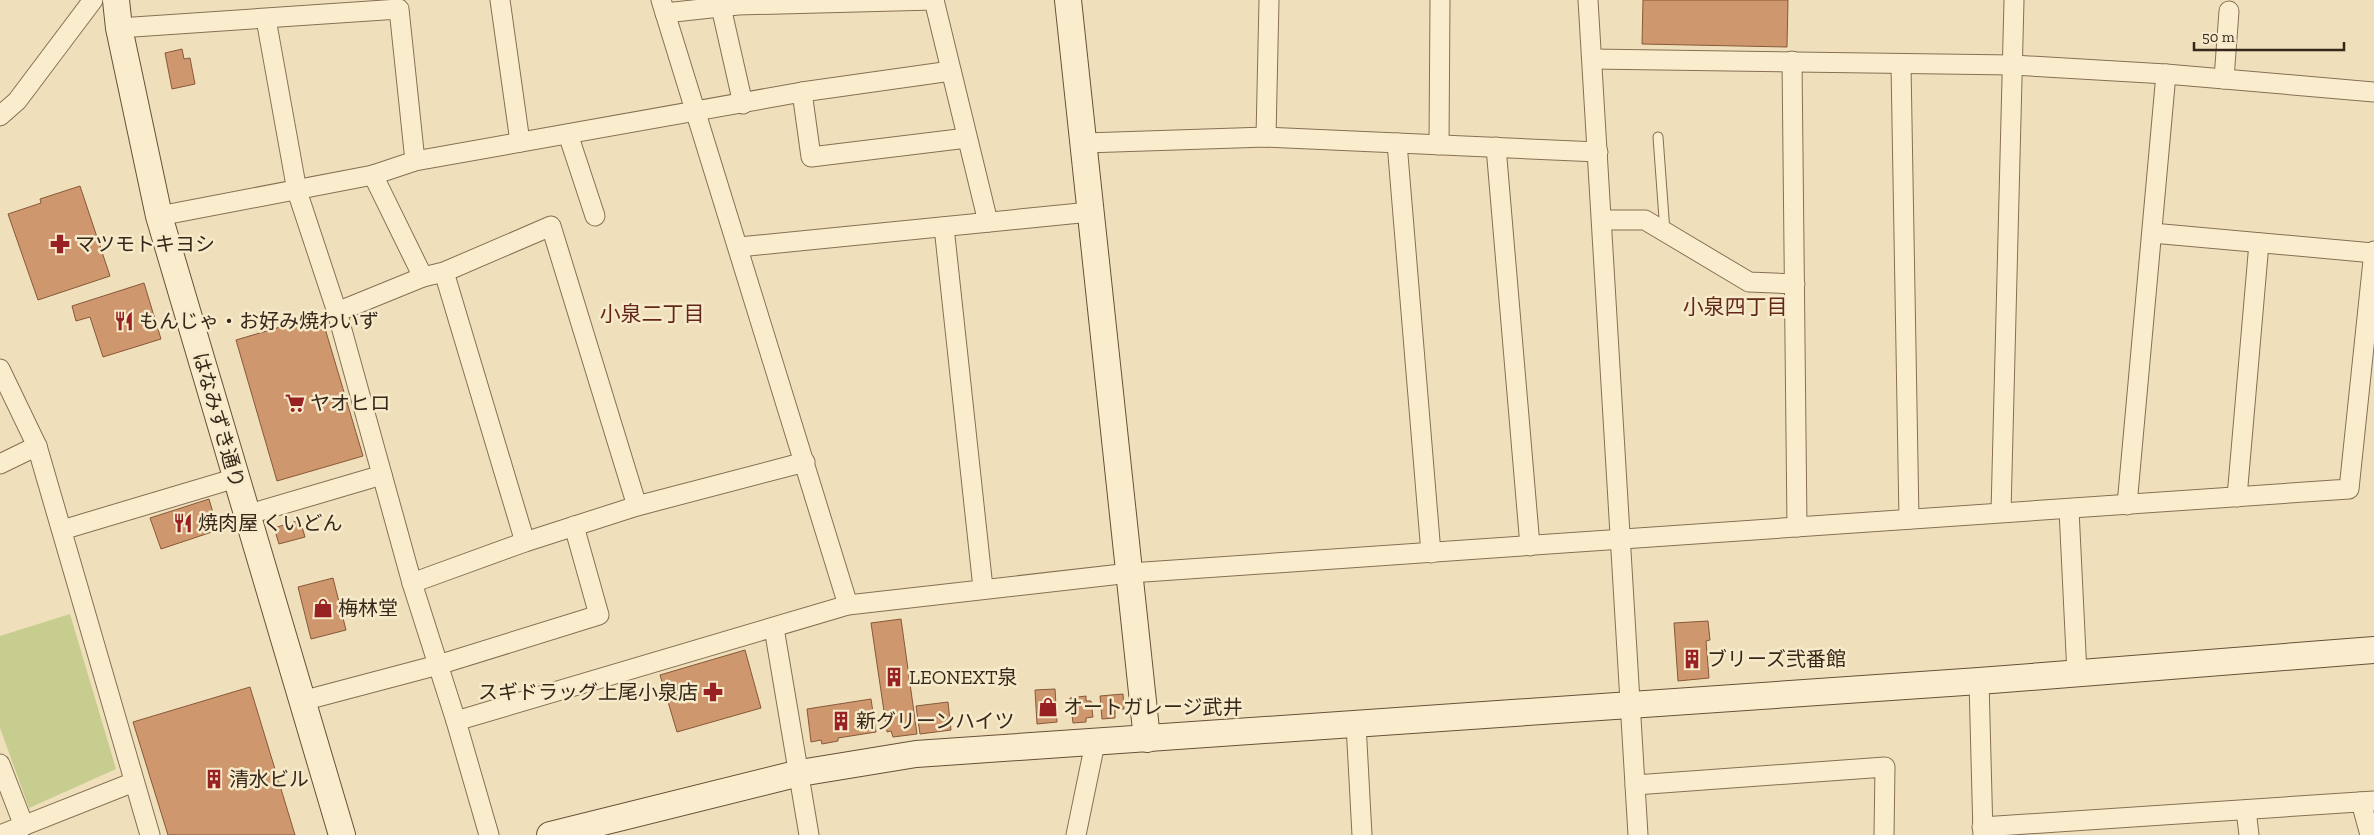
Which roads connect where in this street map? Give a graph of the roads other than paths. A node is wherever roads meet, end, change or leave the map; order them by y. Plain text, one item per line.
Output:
1 (93, 0) edge
2 (116, 0) edge
3 (500, 0) edge
4 (1068, 0) edge
5 (1269, 0) edge
6 (1440, 0) edge
7 (1588, 0) edge
8 (2014, 0) edge
9 (336, 7) edge
10 (663, 7) edge
11 (721, 7) junction
12 (2229, 11) dead end
13 (266, 19) junction
14 (119, 28) junction
15 (1592, 59) junction
16 (1792, 62) junction
17 (1901, 65) junction
18 (2013, 65) junction
19 (951, 71) junction
20 (2166, 74) junction
21 (2224, 79) junction
22 (802, 92) junction
23 (2374, 92) edge
24 (743, 104) junction
25 (697, 112) junction
26 (0, 116) edge
27 (568, 134) junction
28 (1266, 137) junction
29 (1658, 137) dead end
30 (967, 138) junction
31 (520, 142) junction
32 (1085, 143) junction
33 (1397, 143) junction
34 (1438, 145) junction
35 (1496, 147) junction
36 (1598, 152) junction
37 (415, 161) junction
38 (373, 175) junction
39 (297, 191) junction
40 (1090, 212) junction
41 (159, 216) junction
42 (596, 216) dead end
43 (1602, 220) junction
44 (988, 222) junction
45 (944, 227) junction
46 (1665, 232) junction
47 (2152, 233) junction
48 (2259, 242) junction
49 (739, 247) junction
50 (2374, 252) edge
51 (444, 272) junction
52 (423, 277) junction
53 (1795, 284) junction
54 (336, 312) junction
55 (0, 369) edge
56 (37, 446) junction
57 (805, 462) junction
58 (0, 464) edge
59 (382, 475) junction
60 (236, 478) junction
61 (2237, 497) junction
62 (2127, 505) junction
63 (637, 506) junction
64 (2069, 510) junction
65 (2002, 512) junction
66 (246, 516) junction
67 (1909, 519) junction
68 (574, 526) junction
69 (1797, 527) junction
70 (62, 530) junction
71 (1622, 539) junction
72 (525, 542) junction
73 (1530, 546) junction
74 (1430, 553) junction
75 (1130, 574) junction
76 (412, 583) junction
77 (984, 588) junction
78 (848, 605) junction
79 (774, 628) junction
80 (2374, 650) edge
81 (438, 665) junction
82 (2077, 674) junction
83 (1979, 681) junction
84 (302, 701) junction
85 (1631, 706) junction
86 (456, 721) junction
87 (1356, 724) junction
88 (1147, 738) junction
89 (1095, 742) junction
90 (0, 764) edge
91 (800, 773) junction
92 (134, 782) junction
93 (1635, 785) junction
94 (2367, 801) edge
95 (2246, 810) junction
96 (24, 826) junction
97 (2129, 827) edge
98 (1983, 831) edge
99 (0, 835) edge
100 (150, 835) edge
101 (342, 835) edge
102 (489, 835) edge
103 (550, 835) edge
104 (809, 835) edge
105 (1076, 835) edge
106 (1362, 835) edge
107 (1638, 835) edge
108 (1884, 835) edge
109 (2249, 835) edge
110 (2370, 835) edge

1 - 26 street
2 - 14 street, はなみずき通り
3 - 31 street
4 - 32 street
5 - 28 street
6 - 34 street
7 - 15 street
8 - 18 street
9 - 13 street
9 - 37 street
10 - 11 street
10 - 25 street
11 - 19 street
11 - 24 street
12 - 21 street
13 - 14 street
13 - 39 street
14 - 41 street, はなみずき通り
15 - 16 street
15 - 36 street
16 - 17 street
16 - 53 street
17 - 18 street
17 - 67 street
18 - 20 street
18 - 65 street
19 - 22 street
19 - 30 street
20 - 21 street
20 - 47 street
21 - 23 street
22 - 24 street
22 - 30 street
24 - 25 street
25 - 27 street
25 - 49 street
27 - 31 street
27 - 42 street
28 - 32 street
28 - 33 street
29 - 46 lane
30 - 44 street
31 - 37 street
32 - 40 street
33 - 34 street
33 - 74 street
34 - 35 street
35 - 36 street
35 - 73 street
36 - 43 street
37 - 38 street
38 - 39 street
38 - 52 street
39 - 41 street
39 - 54 street
40 - 44 street
40 - 75 street
41 - 60 street, はなみずき通り
43 - 46 street
43 - 71 street
44 - 45 street
45 - 49 street
45 - 77 street
46 - 53 street
47 - 48 street
47 - 62 street
48 - 50 street
48 - 61 street
49 - 57 street
50 - 61 street
51 - 52 street
51 - 63 street
51 - 72 street
52 - 54 street
53 - 69 street
54 - 59 street
55 - 56 street
56 - 58 street
56 - 70 street
57 - 63 street
57 - 78 street
59 - 66 street
59 - 76 street
60 - 66 street, はなみずき通り
60 - 70 street
61 - 62 street
62 - 64 street
63 - 68 street
64 - 65 street
64 - 82 street
65 - 67 street
66 - 84 street, はなみずき通り
67 - 69 street
68 - 72 street
68 - 81 street
69 - 71 street
70 - 92 street
71 - 73 street
71 - 85 street
72 - 76 street
73 - 74 street
74 - 75 street
75 - 77 street
75 - 88 street
76 - 81 street
77 - 78 street
78 - 79 street
79 - 86 street
79 - 91 street
80 - 82 street
81 - 84 street
81 - 86 street
82 - 83 street
83 - 85 street
83 - 98 street
84 - 101 street, はなみずき通り
85 - 87 street
85 - 93 street
86 - 102 street
87 - 88 street
87 - 106 street
88 - 89 street
89 - 91 street
89 - 105 street
90 - 96 street
91 - 103 street
91 - 104 street
92 - 96 street
92 - 100 street
93 - 107 street
93 - 108 street
94 - 95 street
94 - 110 street
95 - 97 street
95 - 109 street
96 - 99 street
97 - 98 street

